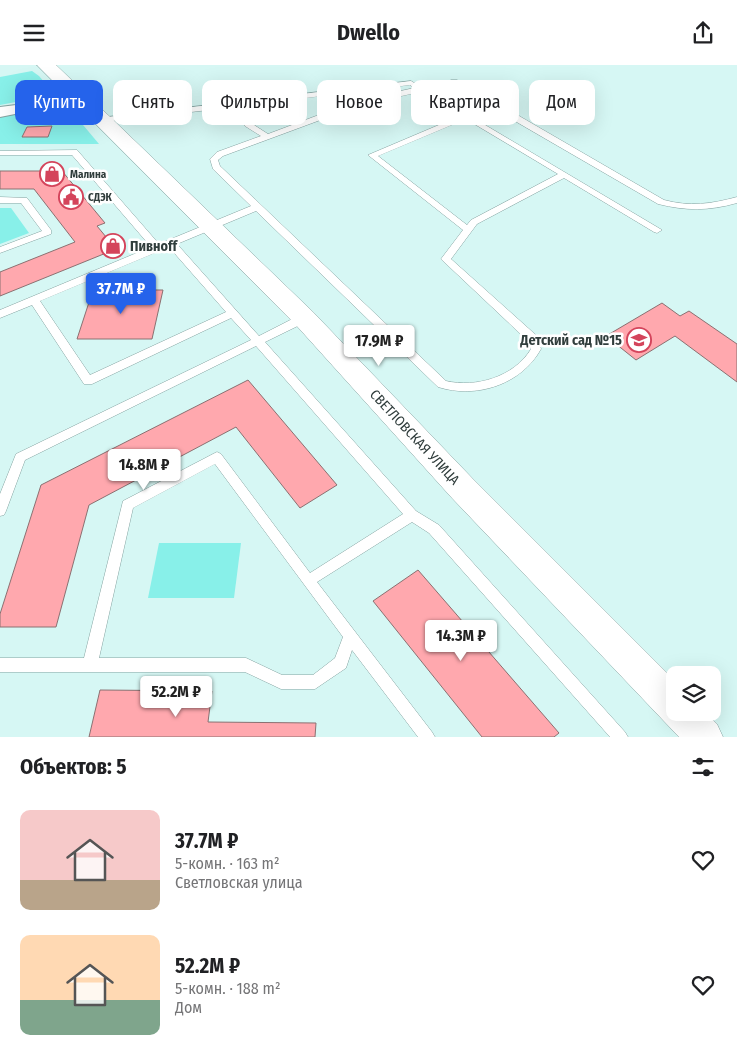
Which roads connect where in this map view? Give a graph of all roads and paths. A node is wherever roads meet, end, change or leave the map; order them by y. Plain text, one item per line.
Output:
1 (46, 65) edge
2 (62, 80) edge
3 (411, 83) edge
4 (411, 91) edge
5 (307, 96) edge
6 (202, 108) edge
7 (15, 110) edge
8 (0, 112) edge
9 (103, 120) joint
10 (519, 120) edge
11 (249, 125) edge
12 (444, 125) edge
13 (481, 125) edge
14 (267, 137) junction
15 (0, 153) edge
16 (562, 174) junction
17 (0, 200) edge
18 (737, 200) edge
19 (257, 207) junction
20 (211, 227) junction
21 (468, 230) junction
22 (657, 230) dead end
23 (171, 243) junction
24 (158, 249) junction
25 (0, 250) edge
26 (34, 300) junction
27 (233, 313) junction
28 (0, 314) edge
29 (304, 319) junction
30 (258, 341) junction
31 (0, 511) edge
32 (412, 515) junction
33 (308, 581) junction
34 (350, 636) junction
35 (0, 665) edge
36 (90, 665) junction
37 (666, 698) edge
38 (689, 721) edge
39 (427, 737) edge
40 (620, 737) edge
41 (704, 737) edge

1 - 2 street, СВЕТЛОВСКАЯ УЛИЦА
3 - 5 lane
4 - 14 lane
6 - 9 lane
7 - 8 street
9 - 20 street, СВЕТЛОВСКАЯ УЛИЦА
10 - 18 lane
11 - 14 lane
12 - 21 lane
13 - 16 lane
14 - 19 lane
15 - 24 lane
16 - 21 lane
16 - 22 lane
17 - 25 lane
19 - 20 lane
19 - 21 lane
20 - 23 lane
20 - 29 street, СВЕТЛОВСКАЯ УЛИЦА
23 - 24 lane
23 - 27 lane
24 - 26 lane
26 - 27 lane
26 - 28 lane
27 - 30 lane
29 - 30 lane
29 - 37 street, СВЕТЛОВСКАЯ УЛИЦА
30 - 31 lane
30 - 32 lane
32 - 33 lane
32 - 40 lane
33 - 34 lane
33 - 36 lane
34 - 36 lane
34 - 39 lane
35 - 36 lane
38 - 41 street

